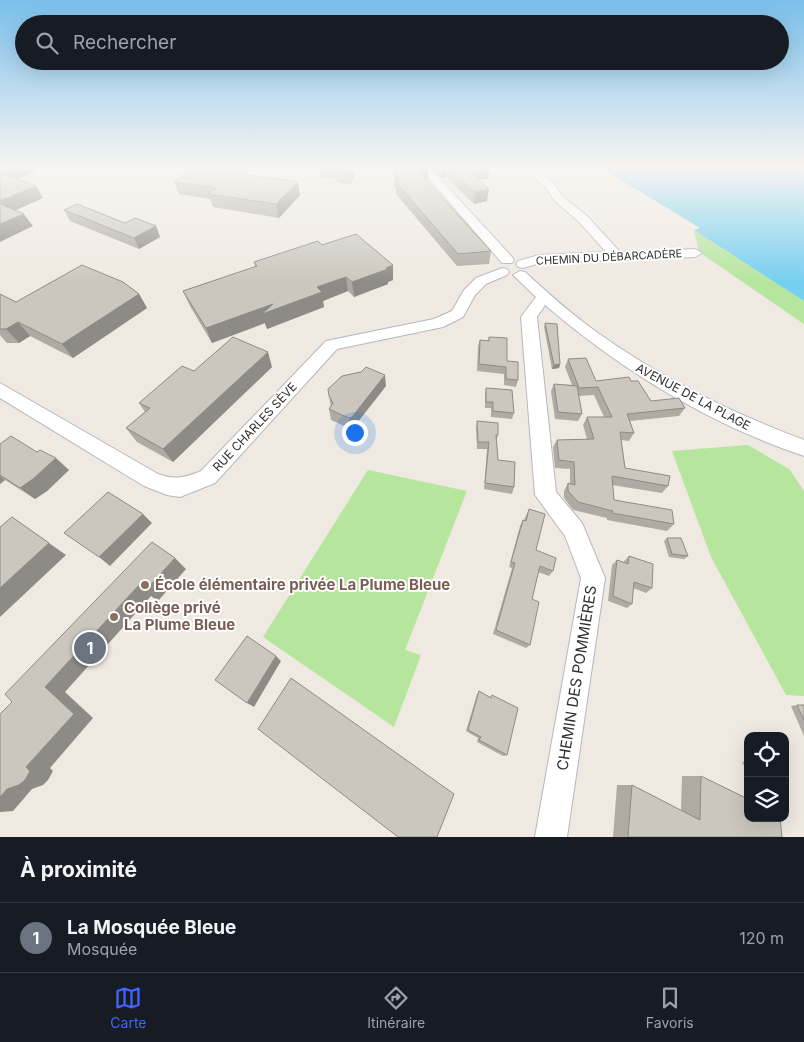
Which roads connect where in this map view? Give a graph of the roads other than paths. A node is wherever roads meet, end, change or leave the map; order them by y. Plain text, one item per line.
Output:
1 (455, 205) edge
2 (566, 205) edge
3 (695, 253) dead end
4 (616, 256) junction
5 (504, 266) junction
6 (522, 269) junction
7 (544, 297) junction
8 (0, 390) edge
9 (804, 448) edge
10 (551, 837) edge

1 - 5 street
2 - 4 lane
3 - 4 street, CHEMIN DU DÉBARCADÈRE
4 - 6 street, CHEMIN DU DÉBARCADÈRE
5 - 6 street
5 - 8 street, RUE CHARLES SÈVE
6 - 7 street, AVENUE DE LA PLAGE
7 - 9 street, AVENUE DE LA PLAGE
7 - 10 street, CHEMIN DES POMMIÈRES

